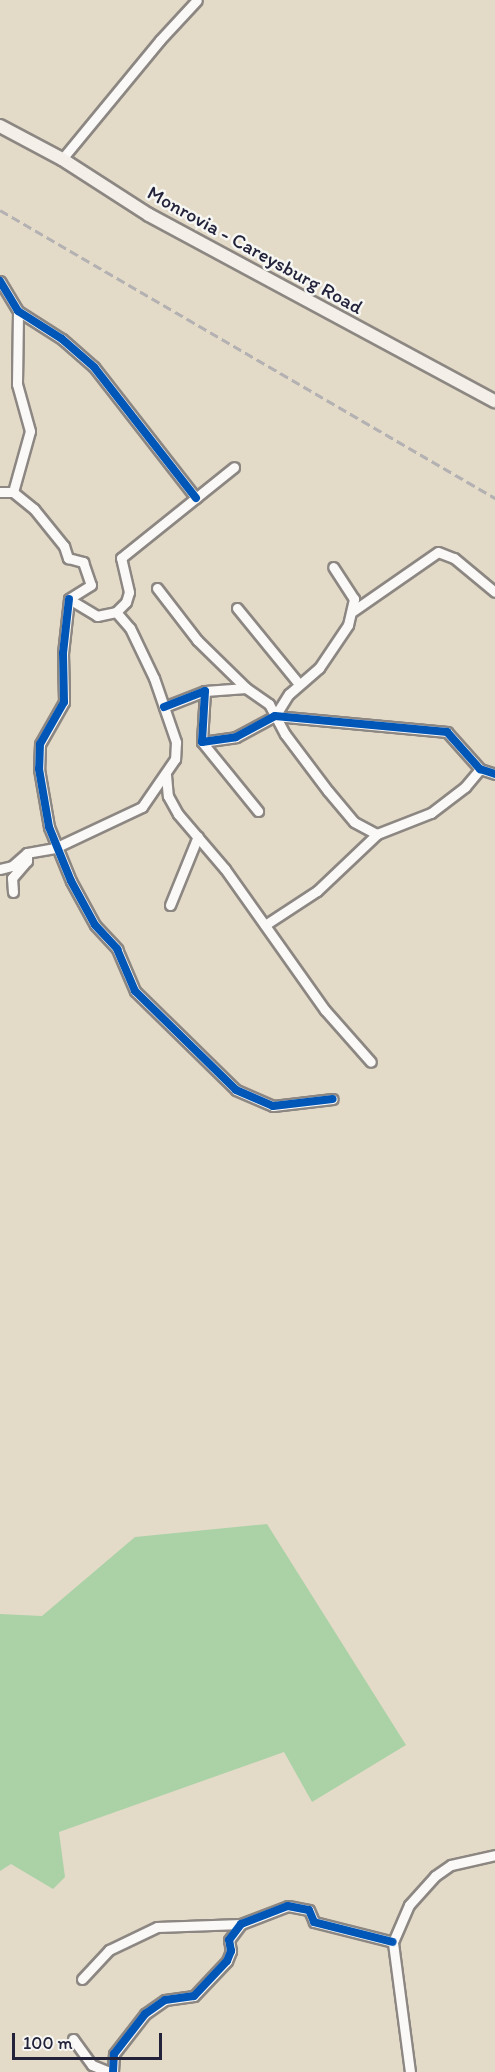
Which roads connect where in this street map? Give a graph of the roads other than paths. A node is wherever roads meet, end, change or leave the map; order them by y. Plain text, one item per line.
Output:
1 (198, 0) edge
2 (0, 126) edge
3 (62, 159) junction
4 (0, 281) edge
5 (18, 311) junction
6 (495, 401) edge
7 (234, 467) dead end
8 (0, 492) edge
9 (14, 492) junction
10 (196, 498) junction
11 (333, 567) dead end
12 (158, 588) dead end
13 (495, 592) edge
14 (69, 599) junction
15 (237, 608) dead end
16 (353, 611) junction
17 (116, 612) junction
18 (299, 684) junction
19 (246, 688) junction
20 (205, 691) junction
21 (164, 707) junction
22 (275, 716) junction
23 (202, 742) junction
24 (480, 769) junction
25 (494, 772) edge
26 (166, 774) junction
27 (258, 812) dead end
28 (377, 834) junction
29 (198, 836) junction
30 (55, 848) junction
31 (27, 853) junction
32 (0, 869) edge
33 (13, 892) dead end
34 (170, 905) dead end
35 (265, 925) junction
36 (371, 1062) dead end
37 (333, 1099) dead end
38 (495, 1855) edge
39 (241, 1924) junction
40 (393, 1942) junction
41 (82, 1979) dead end
42 (73, 2039) dead end
43 (111, 2072) edge
44 (410, 2072) edge

1 - 3 street
2 - 3 main road, Monrovia - Careysburg Road
3 - 6 main road, Monrovia - Careysburg Road
4 - 5 street
5 - 9 street
5 - 10 street
7 - 10 street
8 - 9 street
9 - 14 street
10 - 17 street
11 - 16 street
12 - 19 street
13 - 16 street
14 - 17 street
14 - 30 street
15 - 18 street
16 - 18 street
17 - 21 street
18 - 22 street
19 - 20 street
19 - 22 street
20 - 21 street
20 - 23 street
21 - 26 street
22 - 23 street
22 - 24 street
22 - 28 street
23 - 27 street
24 - 25 street
24 - 28 street
26 - 29 street
26 - 30 street
28 - 35 street
29 - 34 street
29 - 35 street
30 - 31 street
30 - 37 street
31 - 32 street
31 - 33 street
35 - 36 street
38 - 40 street
39 - 40 street
39 - 41 street
39 - 43 street
40 - 44 street
42 - 43 street

